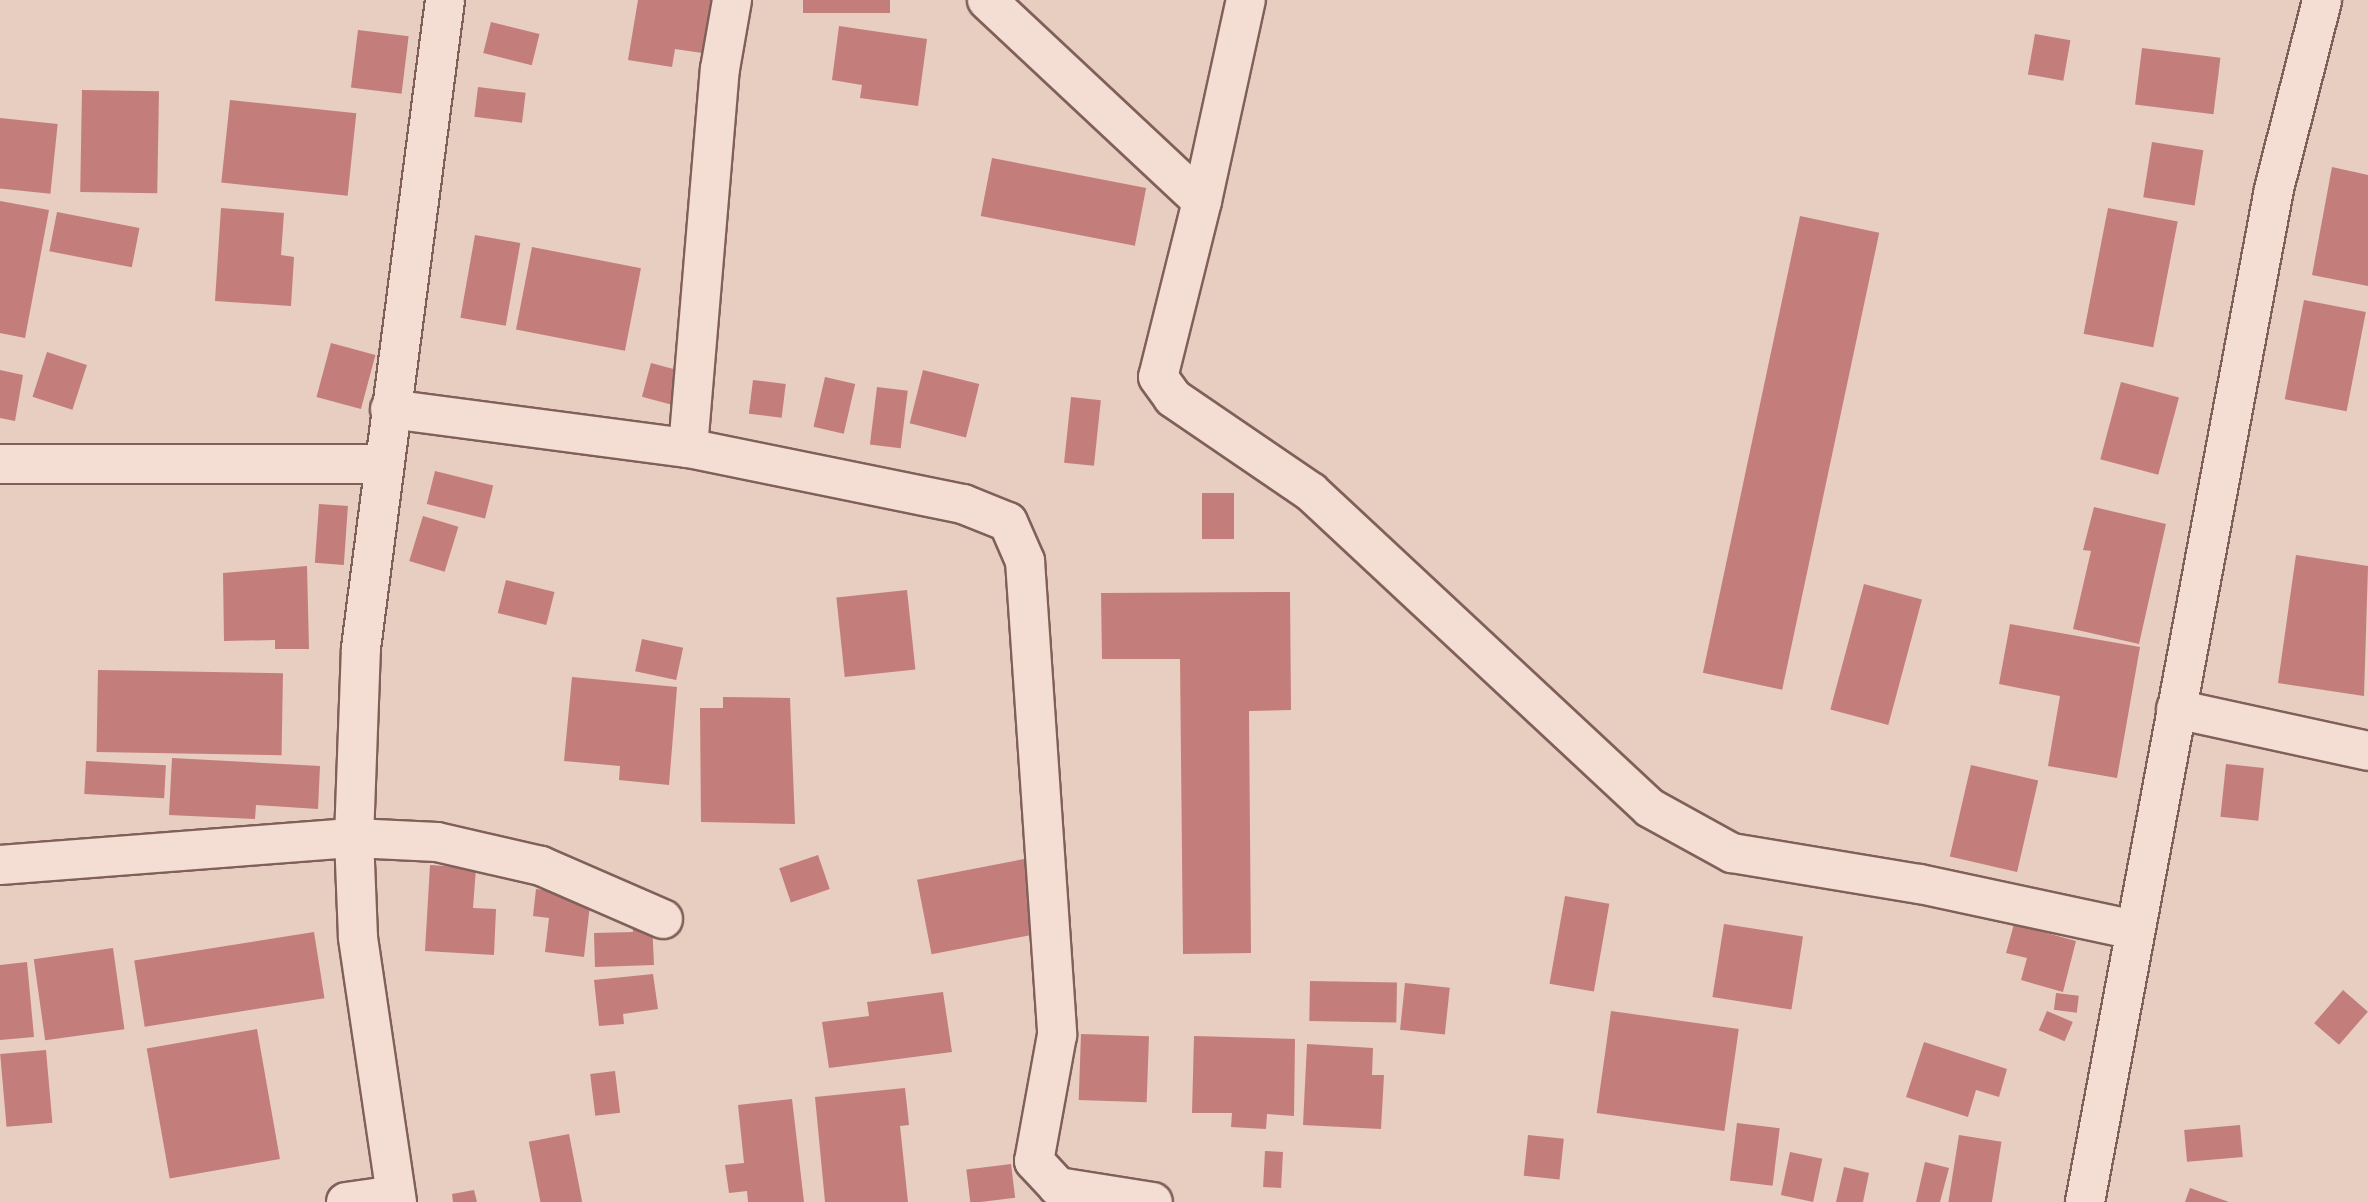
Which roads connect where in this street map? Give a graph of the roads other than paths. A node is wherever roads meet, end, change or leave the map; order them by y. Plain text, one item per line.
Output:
1 (732, 0) edge
2 (987, 0) edge
3 (1246, 0) edge
4 (2322, 0) edge
5 (436, 2) edge
6 (1202, 201) junction
7 (390, 409) junction
8 (688, 448) junction
9 (0, 464) edge
10 (384, 464) junction
11 (2176, 709) junction
12 (2368, 751) edge
13 (354, 838) junction
14 (0, 865) edge
15 (663, 919) dead end
16 (2135, 930) junction
17 (396, 1199) edge
18 (346, 1202) edge
19 (1153, 1202) edge
20 (2085, 1202) edge

1 - 8 street
2 - 6 street
3 - 6 street
4 - 11 street
5 - 7 street
6 - 16 street
7 - 8 street
7 - 10 street
8 - 19 street
9 - 10 street
10 - 13 street
11 - 12 street
11 - 16 street
13 - 14 street
13 - 15 street
13 - 17 street
16 - 20 street
17 - 18 street

